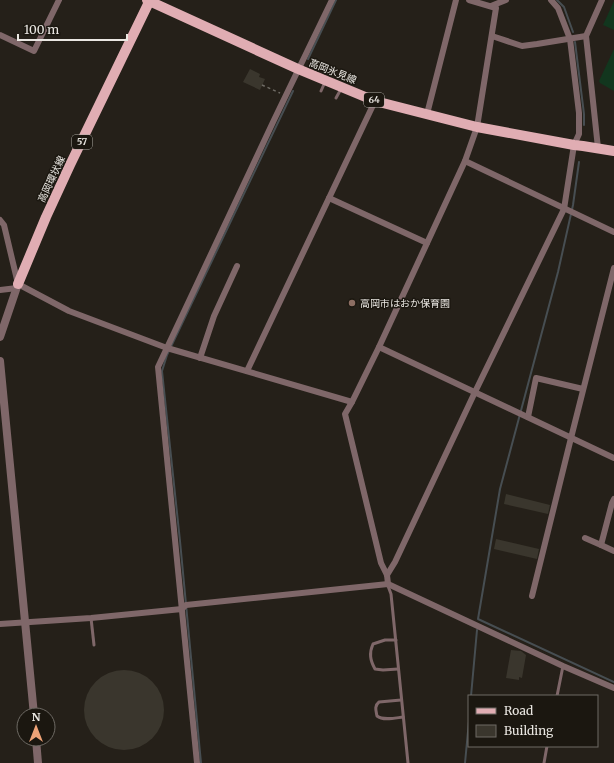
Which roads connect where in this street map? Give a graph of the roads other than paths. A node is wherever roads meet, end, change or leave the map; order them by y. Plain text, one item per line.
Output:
1 (59, 0) edge
2 (149, 0) edge
3 (332, 0) edge
4 (456, 0) edge
5 (469, 0) edge
6 (506, 0) edge
7 (551, 0) edge
8 (602, 0) edge
9 (491, 6) junction
10 (0, 35) edge
11 (492, 36) junction
12 (586, 36) junction
13 (570, 39) junction
14 (298, 70) junction
15 (326, 81) junction
16 (341, 87) junction
17 (321, 91) dead end
18 (336, 98) dead end
19 (375, 101) junction
20 (427, 114) junction
21 (477, 127) junction
22 (574, 145) junction
23 (598, 148) junction
24 (614, 151) edge
25 (466, 161) junction
26 (329, 198) junction
27 (566, 210) junction
28 (0, 220) edge
29 (614, 232) edge
30 (427, 243) junction
31 (237, 266) dead end
32 (614, 268) edge
33 (17, 286) junction
34 (0, 290) edge
35 (0, 337) edge
36 (379, 347) junction
37 (167, 348) junction
38 (200, 358) junction
39 (0, 360) edge
40 (247, 371) junction
41 (583, 390) junction
42 (475, 392) junction
43 (352, 402) junction
44 (527, 417) junction
45 (571, 438) junction
46 (614, 458) edge
47 (614, 499) edge
48 (585, 538) dead end
49 (601, 545) junction
50 (614, 551) edge
51 (387, 575) junction
52 (388, 584) junction
53 (532, 596) dead end
54 (184, 607) junction
55 (92, 618) junction
56 (25, 622) junction
57 (0, 624) edge
58 (396, 640) junction
59 (94, 645) dead end
60 (563, 666) junction
61 (398, 669) junction
62 (614, 688) edge
63 (557, 695) edge
64 (401, 700) junction
65 (33, 707) edge
66 (403, 717) junction
67 (37, 747) edge
68 (547, 747) edge
69 (38, 763) edge
70 (197, 763) edge
71 (408, 763) edge
72 (544, 763) edge

1 - 10 street
2 - 14 main road, 高岡氷見線 / 64
2 - 33 main road, 高岡環状線 / 57
3 - 14 street
4 - 20 street
5 - 9 street
6 - 9 street
7 - 13 street
8 - 12 street
9 - 11 street
11 - 13 street
11 - 21 street
12 - 13 street
12 - 23 street
13 - 22 street
14 - 15 main road, 高岡氷見線 / 64
14 - 37 street
15 - 16 main road, 高岡氷見線 / 64
15 - 17 lane
16 - 18 lane
16 - 19 main road, 高岡氷見線 / 64
19 - 20 main road, 高岡氷見線 / 64
19 - 26 street
20 - 21 main road, 高岡氷見線 / 64
21 - 22 main road, 高岡氷見線 / 64
21 - 25 street
22 - 23 main road, 高岡氷見線 / 64
22 - 27 street
23 - 24 main road, 高岡氷見線 / 64
25 - 27 street
25 - 30 street
26 - 30 street
26 - 40 street
27 - 29 street
27 - 42 street
28 - 33 street
30 - 36 street
31 - 38 street
32 - 41 street
33 - 34 street
33 - 35 street
33 - 37 street
36 - 42 street
36 - 43 street
37 - 38 street
37 - 54 street
38 - 40 street
39 - 56 street
40 - 43 street
41 - 44 street
41 - 45 street
42 - 44 street
42 - 51 street
43 - 51 street
44 - 45 street
45 - 46 street
45 - 53 street
47 - 49 street
48 - 49 street
49 - 50 street
51 - 52 street
52 - 54 street
52 - 58 lane
52 - 60 street
54 - 55 street
54 - 70 street
55 - 56 street
55 - 59 lane
56 - 57 street
56 - 65 street
58 - 61 lane
58 - 61 lane
60 - 62 street
60 - 63 lane
61 - 64 lane
64 - 66 lane
64 - 66 lane
66 - 71 lane
67 - 69 street
68 - 72 lane

